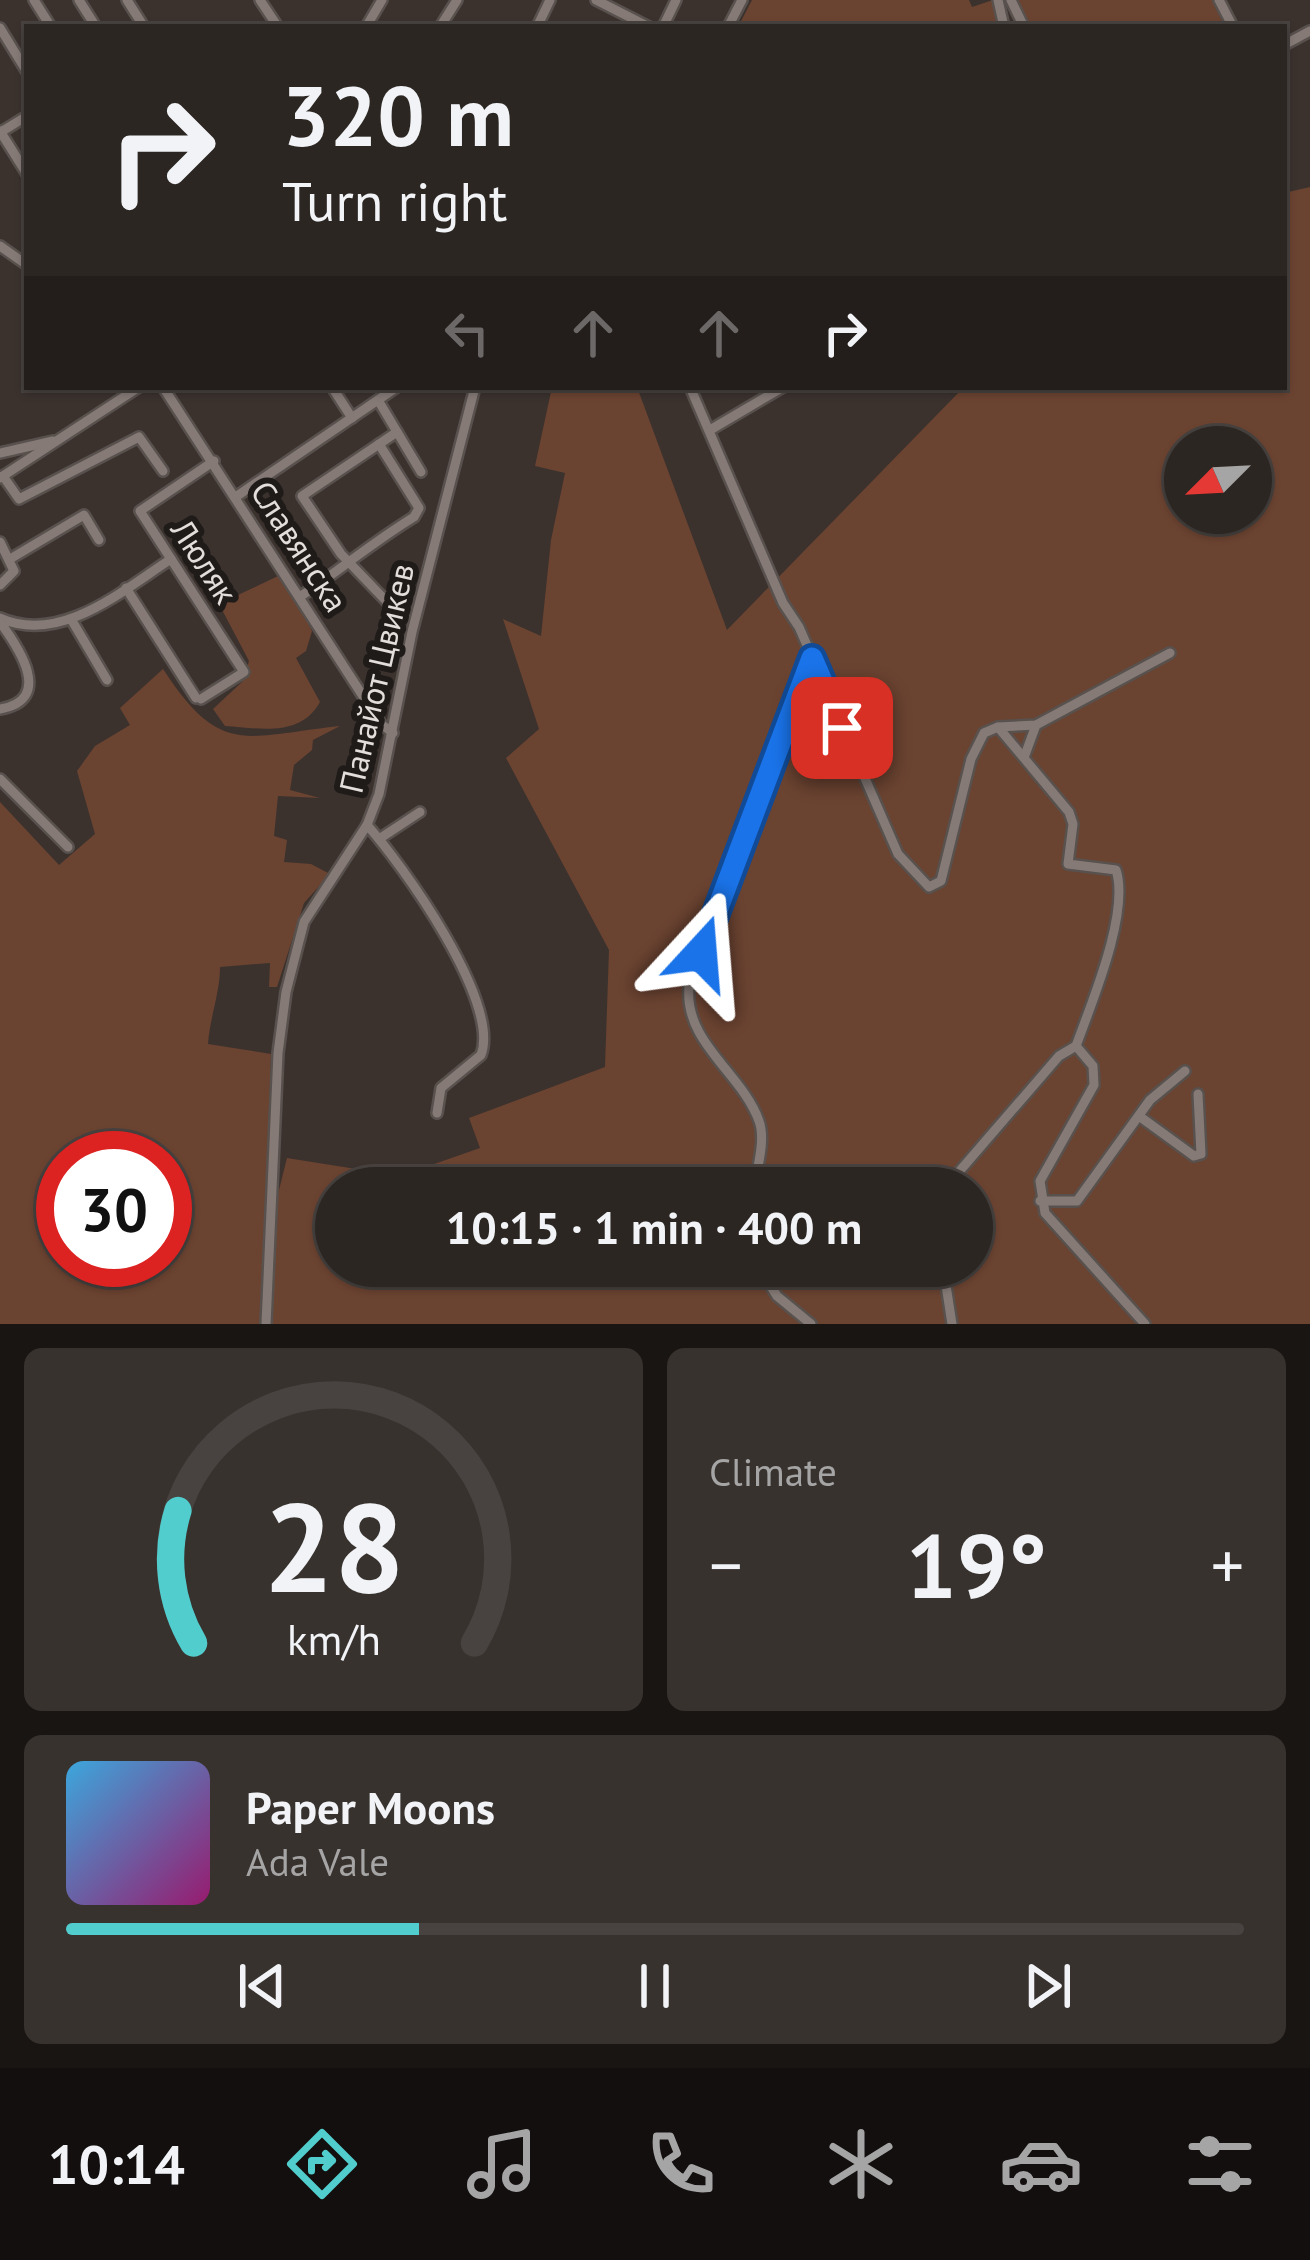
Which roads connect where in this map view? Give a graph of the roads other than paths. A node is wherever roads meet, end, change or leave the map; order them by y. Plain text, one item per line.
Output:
1 (596, 0) edge
2 (613, 4) edge
3 (645, 24) edge
4 (0, 28) edge
5 (24, 67) edge
6 (0, 131) edge
7 (24, 169) edge
8 (135, 390) edge
9 (165, 390) edge
10 (334, 390) edge
11 (393, 390) edge
12 (474, 390) edge
13 (691, 390) edge
14 (778, 390) edge
15 (378, 400) junction
16 (352, 418) junction
17 (710, 430) junction
18 (397, 432) junction
19 (62, 439) junction
20 (379, 444) junction
21 (0, 453) edge
22 (214, 461) junction
23 (163, 471) dead end
24 (421, 472) dead end
25 (1, 477) edge
26 (236, 496) junction
27 (99, 540) dead end
28 (0, 542) edge
29 (348, 558) junction
30 (10, 559) junction
31 (171, 559) junction
32 (0, 585) edge
33 (126, 588) junction
34 (301, 596) junction
35 (391, 606) dead end
36 (71, 619) junction
37 (0, 620) edge
38 (1170, 653) dead end
39 (812, 658) junction
40 (107, 680) dead end
41 (0, 709) edge
42 (1036, 724) junction
43 (998, 728) junction
44 (393, 733) junction
45 (1025, 755) junction
46 (0, 779) edge
47 (420, 812) dead end
48 (367, 825) junction
49 (380, 839) junction
50 (68, 847) dead end
51 (1076, 1046) junction
52 (1185, 1071) dead end
53 (1198, 1094) dead end
54 (437, 1113) dead end
55 (1138, 1116) junction
56 (756, 1167) edge
57 (963, 1167) edge
58 (1040, 1201) junction
59 (771, 1287) edge
60 (947, 1287) edge
61 (266, 1324) edge
62 (812, 1324) edge
63 (952, 1324) edge
64 (1145, 1324) edge

1 - 2 street
2 - 3 street
4 - 5 street
6 - 7 street
8 - 19 street
9 - 22 street, Славянска
10 - 16 street
11 - 15 street
12 - 44 street, Панайот Цвикев
13 - 17 street
14 - 17 street
15 - 16 street
15 - 18 street
16 - 26 street
17 - 39 street
18 - 20 street
18 - 24 street
19 - 21 street
19 - 25 street
20 - 29 street
20 - 29 street
22 - 26 street, Славянска
22 - 31 street, Люляк
23 - 25 street
26 - 34 street, Славянска
27 - 30 street
28 - 30 street
29 - 34 street
29 - 35 street
30 - 32 street
31 - 33 street
31 - 33 street, Люляк
33 - 36 street
34 - 44 street, Славянска
36 - 37 street
36 - 40 street
37 - 41 street
38 - 42 street
39 - 43 street
39 - 56 street
42 - 43 street
42 - 45 street
43 - 45 street
44 - 48 street, Панайот Цвикев
45 - 51 street
46 - 50 street
47 - 49 street
48 - 49 street
48 - 61 street, Панайот Цвикев
49 - 54 street
51 - 57 street
51 - 58 street
52 - 55 street
53 - 55 street
55 - 58 street
58 - 64 street
59 - 62 street
60 - 63 street

